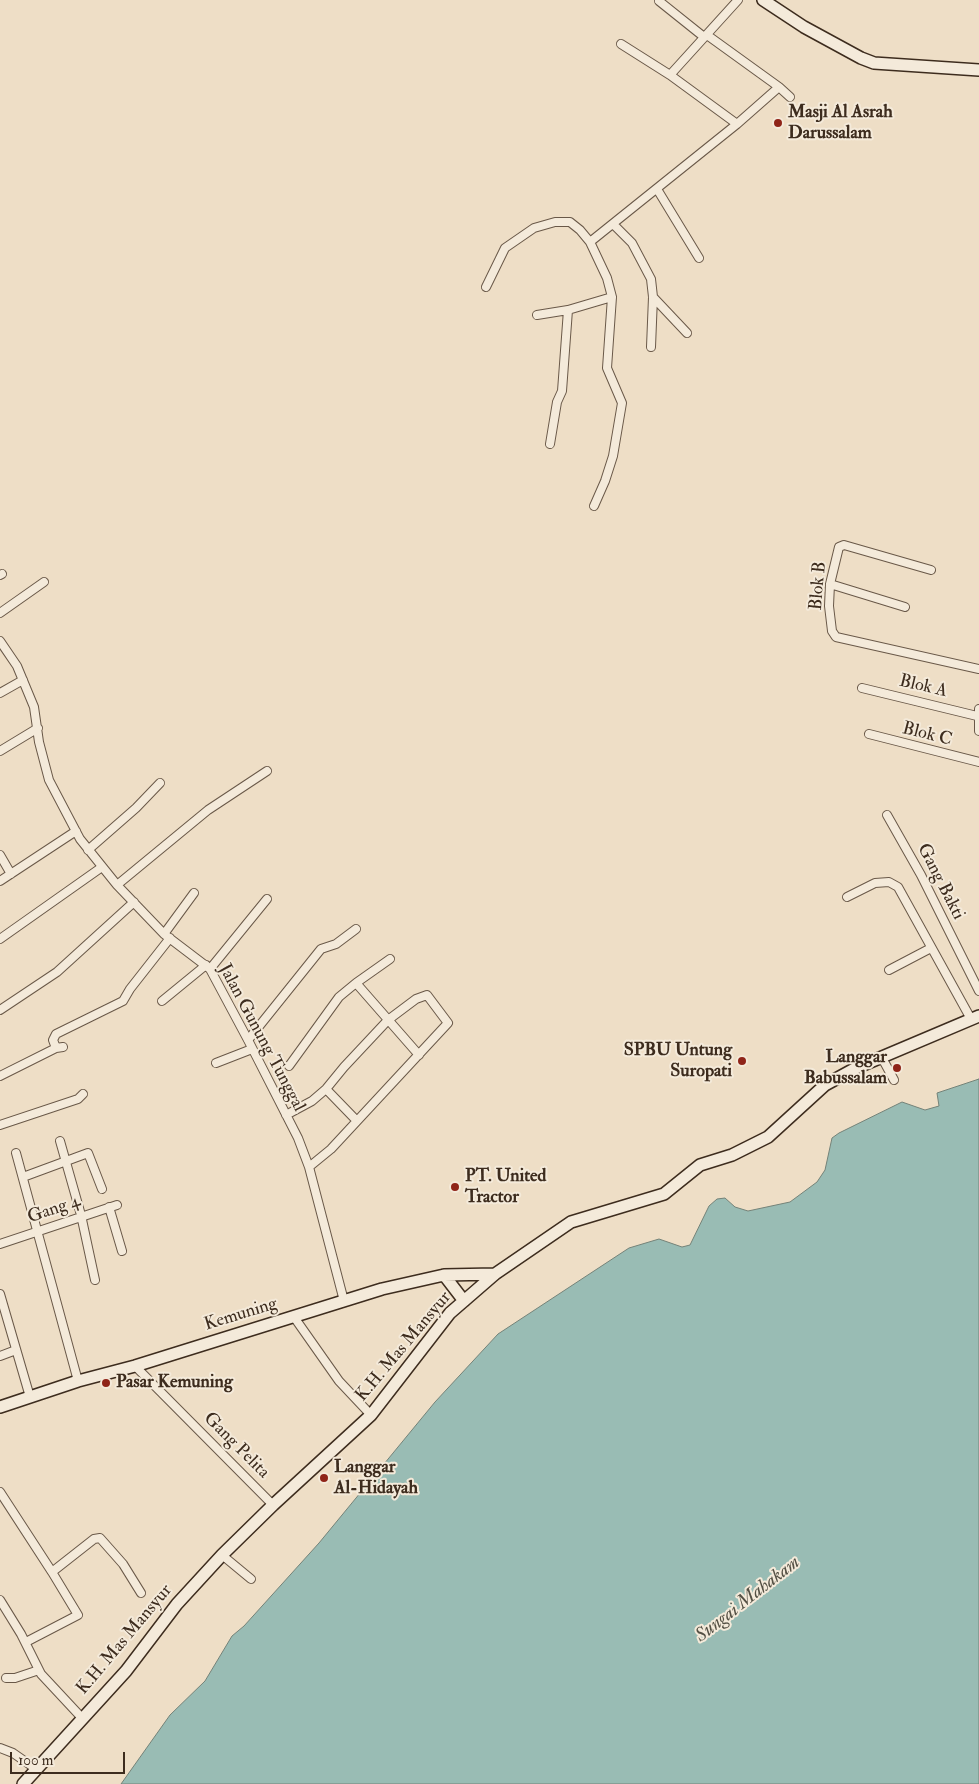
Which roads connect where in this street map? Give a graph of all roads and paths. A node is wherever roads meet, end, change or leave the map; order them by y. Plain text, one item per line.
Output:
1 (738, 0) edge
2 (764, 0) edge
3 (659, 1) edge
4 (705, 36) junction
5 (621, 44) dead end
6 (979, 70) edge
7 (670, 76) junction
8 (779, 87) junction
9 (790, 96) dead end
10 (737, 124) junction
11 (657, 189) junction
12 (613, 224) junction
13 (590, 242) junction
14 (699, 258) dead end
15 (486, 287) dead end
16 (612, 297) junction
17 (653, 297) junction
18 (568, 310) junction
19 (538, 315) dead end
20 (687, 333) dead end
21 (651, 347) dead end
22 (550, 444) dead end
23 (594, 506) dead end
24 (931, 570) dead end
25 (44, 582) dead end
26 (830, 584) junction
27 (905, 607) dead end
28 (0, 613) edge
29 (0, 641) edge
30 (979, 669) edge
31 (23, 680) junction
32 (862, 688) dead end
33 (0, 693) edge
34 (978, 712) edge
35 (38, 728) junction
36 (979, 732) edge
37 (868, 734) dead end
38 (0, 751) edge
39 (979, 762) edge
40 (267, 771) dead end
41 (160, 783) dead end
42 (887, 815) dead end
43 (76, 831) junction
44 (88, 850) junction
45 (0, 855) edge
46 (102, 867) junction
47 (11, 874) junction
48 (0, 881) edge
49 (117, 885) junction
50 (194, 893) dead end
51 (847, 897) dead end
52 (267, 899) dead end
53 (134, 902) junction
54 (356, 929) dead end
55 (167, 936) junction
56 (0, 939) edge
57 (931, 948) junction
58 (390, 960) dead end
59 (208, 967) junction
60 (889, 970) dead end
61 (356, 983) junction
62 (979, 991) edge
63 (162, 1001) dead end
64 (0, 1010) edge
65 (975, 1017) edge
66 (388, 1020) junction
67 (248, 1040) junction
68 (252, 1049) junction
69 (419, 1055) junction
70 (881, 1056) junction
71 (216, 1064) dead end
72 (289, 1066) dead end
73 (0, 1076) edge
74 (894, 1080) dead end
75 (326, 1089) junction
76 (83, 1094) dead end
77 (286, 1115) junction
78 (357, 1121) junction
79 (0, 1125) edge
80 (60, 1141) dead end
81 (16, 1153) dead end
82 (66, 1160) junction
83 (309, 1167) junction
84 (23, 1177) junction
85 (102, 1189) dead end
86 (117, 1205) dead end
87 (109, 1207) junction
88 (81, 1215) junction
89 (38, 1231) junction
90 (0, 1244) edge
91 (122, 1251) dead end
92 (495, 1274) junction
93 (444, 1275) junction
94 (95, 1280) dead end
95 (1, 1298) edge
96 (344, 1301) junction
97 (464, 1301) junction
98 (294, 1317) junction
99 (16, 1350) junction
100 (0, 1356) edge
101 (135, 1366) junction
102 (78, 1381) junction
103 (30, 1396) junction
104 (0, 1407) edge
105 (371, 1415) junction
106 (0, 1492) edge
107 (273, 1504) junction
108 (222, 1555) junction
109 (52, 1572) junction
110 (251, 1579) dead end
111 (141, 1593) dead end
112 (0, 1600) edge
113 (26, 1642) junction
114 (39, 1670) junction
115 (6, 1678) dead end
116 (82, 1718) junction
117 (0, 1748) edge
118 (36, 1769) junction
119 (23, 1784) edge

1 - 4 street
2 - 6 main road
3 - 4 street
4 - 7 street
4 - 8 street
5 - 7 street
7 - 10 street
8 - 9 street
8 - 10 street
10 - 11 street
11 - 12 street
11 - 14 street
12 - 13 street
12 - 17 street
13 - 15 street
13 - 16 street
16 - 18 street
16 - 23 street
17 - 20 street
17 - 21 street
18 - 19 street
18 - 22 street
24 - 26 street, Blok B
25 - 28 street
26 - 27 street
26 - 30 street, Blok B
29 - 31 street, Jalan Gunung Tunggal
31 - 33 street
31 - 35 street, Jalan Gunung Tunggal
32 - 34 street, Blok A
34 - 36 street
35 - 38 street
35 - 43 street, Jalan Gunung Tunggal
37 - 39 street, Blok C
40 - 49 street
41 - 44 street
42 - 62 street, Gang Bakti
43 - 44 street, Jalan Gunung Tunggal
43 - 47 street
44 - 46 street, Jalan Gunung Tunggal
45 - 47 street
46 - 49 street, Jalan Gunung Tunggal
46 - 56 street
47 - 48 street
49 - 53 street, Jalan Gunung Tunggal
50 - 55 street
51 - 57 street
52 - 59 street
53 - 55 street, Jalan Gunung Tunggal
53 - 64 street
54 - 67 street
55 - 59 street, Jalan Gunung Tunggal
55 - 73 street
57 - 60 street
57 - 65 street
58 - 61 street
59 - 63 street
59 - 67 street, Jalan Gunung Tunggal
61 - 66 street
61 - 72 street
65 - 70 main road, K.H. Mas Mansyur
66 - 69 street
66 - 69 street
66 - 75 street
67 - 68 street, Jalan Gunung Tunggal
68 - 71 street
68 - 77 street, Jalan Gunung Tunggal
69 - 78 street
70 - 74 street
70 - 92 main road, K.H. Mas Mansyur
75 - 77 street
75 - 78 street
76 - 79 street
77 - 83 street, Jalan Gunung Tunggal
78 - 83 street
80 - 82 street
81 - 84 street
82 - 84 street
82 - 85 street
82 - 88 street
83 - 96 street, Jalan Gunung Tunggal
84 - 89 street
86 - 87 street, Gang 4
87 - 88 street, Gang 4
87 - 91 street
88 - 89 street, Gang 4
88 - 94 street
89 - 90 street, Gang 4
89 - 102 street
92 - 93 main road, Kemuning
92 - 97 main road, K.H. Mas Mansyur
93 - 96 main road, Kemuning
93 - 97 main road
95 - 99 street
96 - 98 main road, Kemuning
97 - 105 main road, K.H. Mas Mansyur
98 - 101 main road, Kemuning
98 - 105 street
99 - 100 street
99 - 103 street
101 - 102 main road, Kemuning
101 - 107 street, Gang Pelita
102 - 103 main road, Kemuning
103 - 104 main road, Kemuning
105 - 107 main road, K.H. Mas Mansyur
106 - 109 street
107 - 108 main road, K.H. Mas Mansyur
108 - 110 street
108 - 116 main road, K.H. Mas Mansyur
109 - 111 street
109 - 113 street
112 - 113 street
113 - 114 street
114 - 115 street
114 - 116 street
116 - 118 main road, K.H. Mas Mansyur
117 - 118 street
118 - 119 main road, K.H. Mas Mansyur

